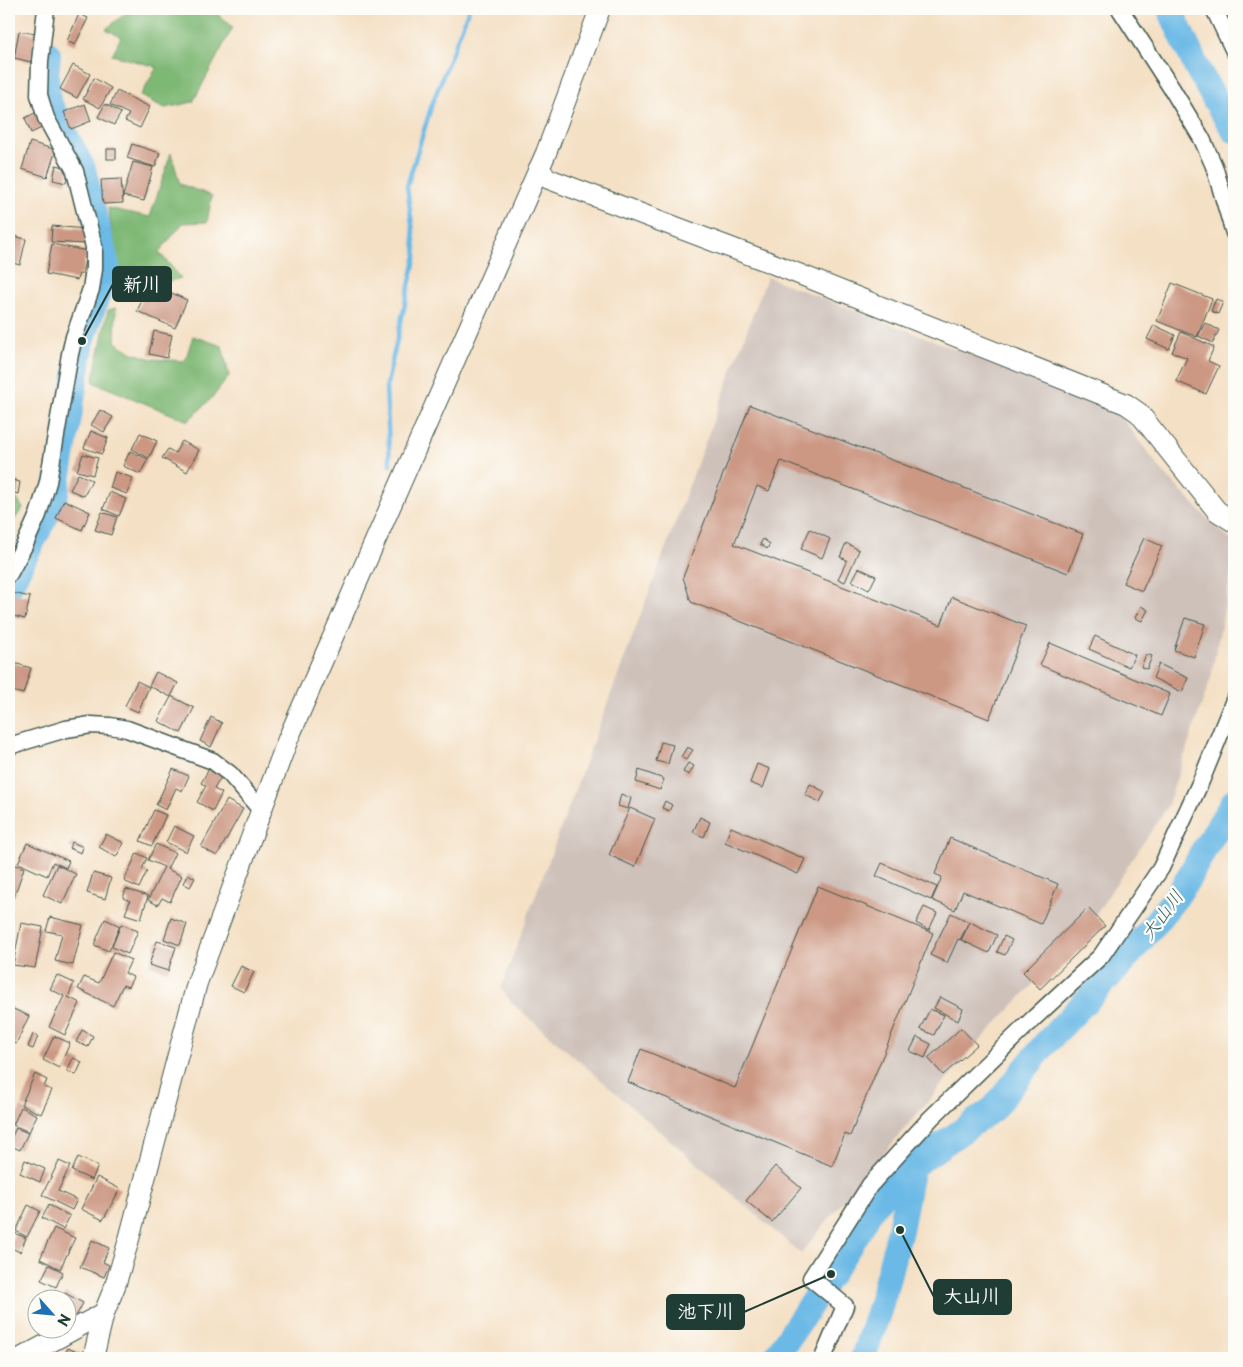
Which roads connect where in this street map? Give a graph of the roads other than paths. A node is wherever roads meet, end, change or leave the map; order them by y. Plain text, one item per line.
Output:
1 (46, 9) edge
2 (600, 9) edge
3 (1120, 9) edge
4 (1214, 9) edge
5 (1234, 51) edge
6 (538, 170) junction
7 (1234, 233) edge
8 (1234, 522) edge
9 (9, 574) edge
10 (1234, 700) edge
11 (9, 746) edge
12 (261, 810) junction
13 (104, 1313) junction
14 (21, 1358) edge
15 (92, 1358) edge
16 (823, 1358) edge

1 - 9 street
2 - 6 street
3 - 7 street
4 - 5 street
6 - 8 street
6 - 12 street
10 - 16 street
11 - 12 street
12 - 13 street
13 - 14 street
13 - 15 street

